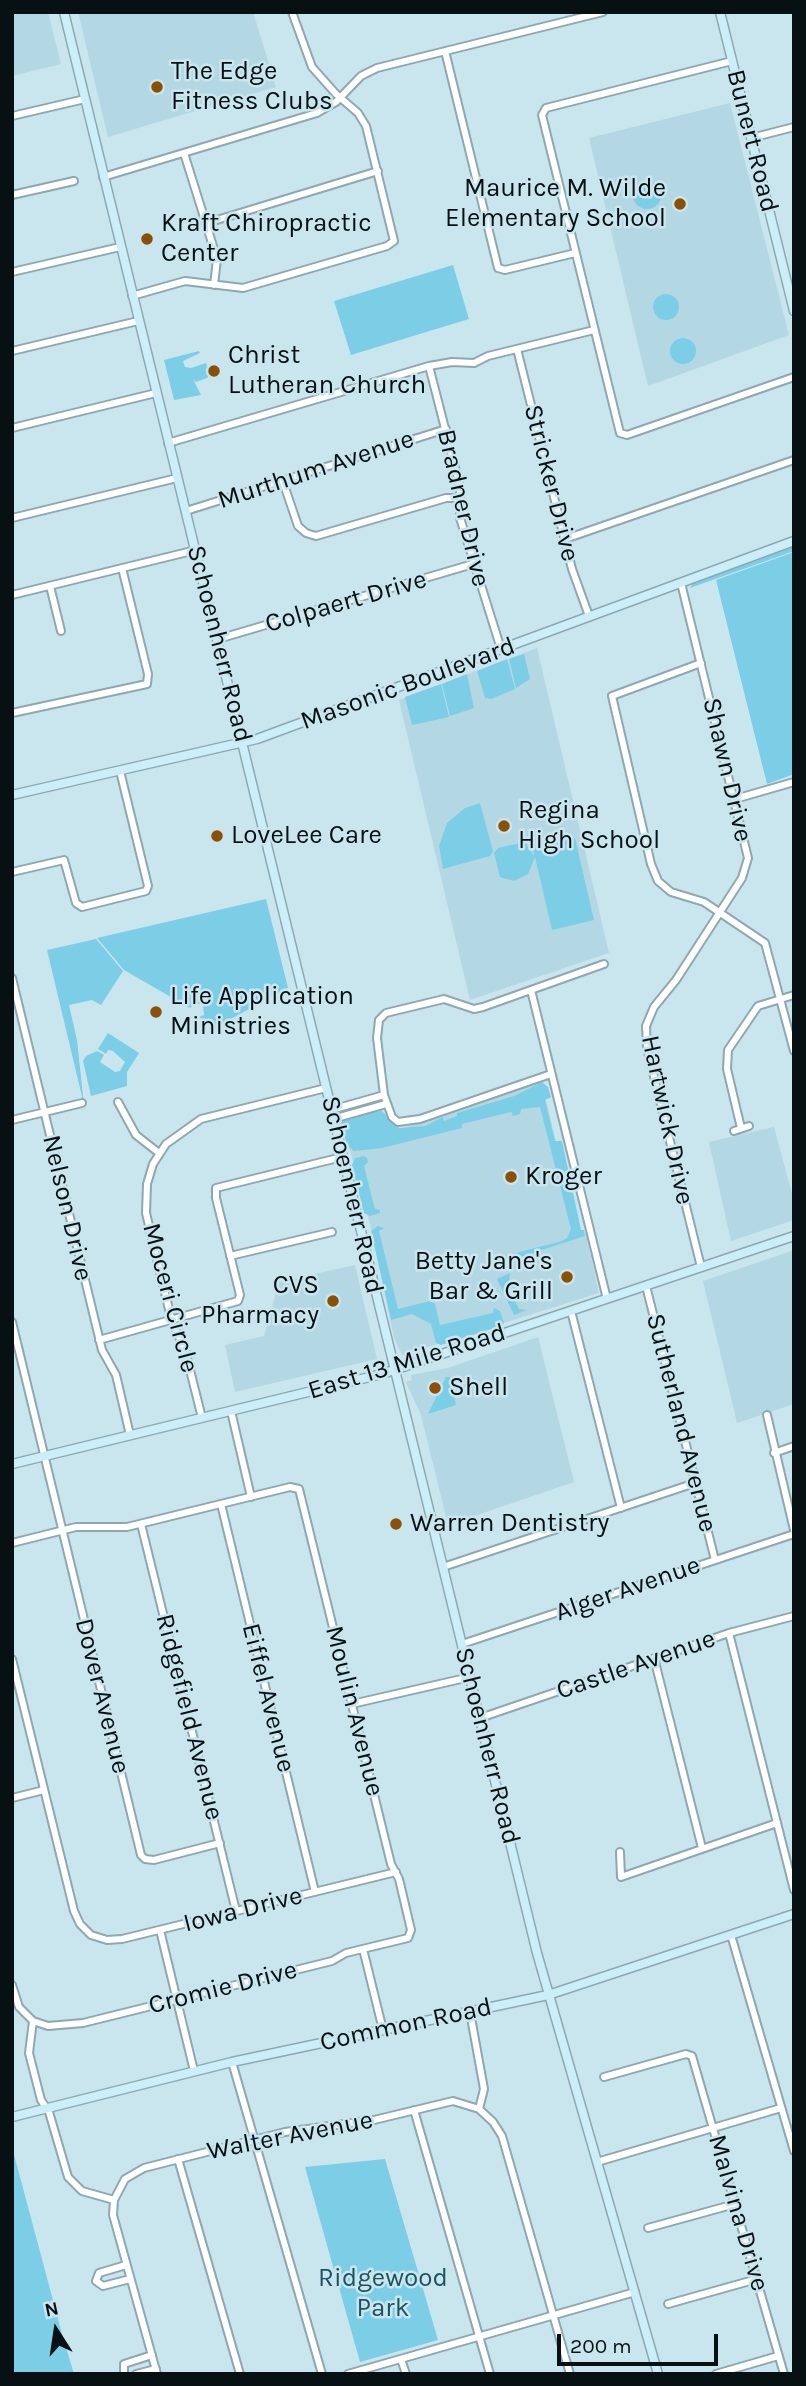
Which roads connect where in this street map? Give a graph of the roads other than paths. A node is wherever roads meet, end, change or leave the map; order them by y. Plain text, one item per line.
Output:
1 (64, 12) edge
2 (292, 12) edge
3 (603, 12) edge
4 (720, 12) edge
5 (445, 51) junction
6 (732, 61) junction
7 (340, 98) junction
8 (85, 99) junction
9 (12, 117) edge
10 (794, 127) edge
11 (751, 138) junction
12 (184, 153) junction
13 (379, 171) junction
14 (103, 177) junction
15 (74, 181) dead end
16 (12, 195) edge
17 (206, 223) junction
18 (120, 247) junction
19 (575, 253) junction
20 (12, 272) edge
21 (214, 285) junction
22 (132, 296) junction
23 (794, 311) edge
24 (138, 321) junction
25 (594, 330) junction
26 (517, 349) junction
27 (12, 351) edge
28 (429, 366) junction
29 (794, 377) edge
30 (156, 393) junction
31 (12, 428) edge
32 (446, 429) junction
33 (168, 443) junction
34 (794, 460) edge
35 (177, 478) junction
36 (282, 479) junction
37 (460, 498) junction
38 (186, 511) junction
39 (12, 518) edge
40 (565, 539) junction
41 (794, 541) edge
42 (196, 550) junction
43 (473, 564) junction
44 (122, 568) junction
45 (681, 583) junction
46 (50, 586) junction
47 (12, 595) edge
48 (589, 616) junction
49 (61, 631) dead end
50 (218, 639) junction
51 (501, 649) junction
52 (701, 663) junction
53 (12, 713) edge
54 (244, 743) junction
55 (120, 771) junction
56 (794, 782) edge
57 (12, 795) edge
58 (734, 799) junction
59 (12, 872) edge
60 (720, 911) junction
61 (604, 964) dead end
62 (12, 978) edge
63 (531, 990) junction
64 (794, 995) edge
65 (781, 998) junction
66 (794, 1051) edge
67 (551, 1074) junction
68 (326, 1088) junction
69 (384, 1095) junction
70 (118, 1102) dead end
71 (82, 1103) dead end
72 (386, 1104) junction
73 (45, 1112) junction
74 (332, 1114) junction
75 (12, 1120) edge
76 (741, 1128) dead end
77 (159, 1153) junction
78 (342, 1157) junction
79 (332, 1232) dead end
80 (794, 1236) edge
81 (230, 1256) junction
82 (701, 1267) junction
83 (646, 1286) junction
84 (607, 1299) junction
85 (571, 1311) junction
86 (12, 1322) edge
87 (172, 1322) junction
88 (99, 1340) junction
89 (393, 1370) junction
90 (231, 1411) junction
91 (767, 1415) dead end
92 (202, 1418) junction
93 (130, 1435) junction
94 (794, 1446) edge
95 (774, 1453) junction
96 (44, 1456) junction
97 (12, 1464) edge
98 (695, 1483) junction
99 (251, 1497) junction
100 (221, 1504) junction
101 (621, 1508) junction
102 (141, 1524) junction
103 (62, 1531) junction
104 (794, 1532) edge
105 (12, 1543) edge
106 (715, 1560) junction
107 (443, 1567) junction
108 (794, 1616) edge
109 (729, 1633) junction
110 (462, 1644) junction
111 (654, 1658) junction
112 (12, 1659) edge
113 (470, 1678) junction
114 (352, 1704) junction
115 (480, 1718) junction
116 (44, 1790) junction
117 (12, 1798) edge
118 (777, 1823) junction
119 (220, 1843) junction
120 (702, 1848) junction
121 (635, 1870) junction
122 (396, 1872) junction
123 (794, 1890) edge
124 (315, 1892) junction
125 (236, 1911) junction
126 (794, 1914) edge
127 (160, 1930) junction
128 (731, 1935) junction
129 (410, 1936) joint
130 (363, 1949) junction
131 (12, 1985) edge
132 (548, 1996) junction
133 (177, 1999) junction
134 (470, 2012) junction
135 (33, 2021) junction
136 (383, 2030) junction
137 (232, 2062) junction
138 (194, 2071) junction
139 (604, 2077) dead end
140 (781, 2108) junction
141 (46, 2109) junction
142 (479, 2109) junction
143 (414, 2110) junction
144 (12, 2118) edge
145 (713, 2128) junction
146 (255, 2140) junction
147 (794, 2151) edge
148 (178, 2159) junction
149 (597, 2162) junction
150 (114, 2200) junction
151 (735, 2204) junction
152 (648, 2228) dead end
153 (127, 2266) junction
154 (131, 2279) junction
155 (757, 2279) junction
156 (635, 2292) junction
157 (668, 2304) dead end
158 (553, 2315) junction
159 (479, 2337) junction
160 (152, 2355) junction
161 (778, 2356) junction
162 (401, 2359) junction
163 (157, 2371) edge
164 (124, 2374) edge
165 (136, 2374) edge
166 (240, 2374) edge
167 (321, 2374) edge
168 (348, 2374) edge
169 (406, 2374) edge
170 (490, 2374) edge
171 (570, 2374) edge
172 (658, 2374) edge
173 (716, 2374) edge
174 (784, 2374) edge

1 - 8 main road, Schoenherr Road
2 - 7 street
3 - 5 street
4 - 6 main road, Bunert Road
5 - 7 street
5 - 19 street
6 - 11 main road, Bunert Road
6 - 19 street
7 - 12 street
7 - 13 street
8 - 9 street
8 - 14 main road, Schoenherr Road
10 - 11 street
11 - 23 main road, Bunert Road
12 - 14 street
12 - 17 street
13 - 17 street
13 - 21 street
14 - 18 main road, Schoenherr Road
15 - 16 street
17 - 21 street
18 - 20 street
18 - 22 main road, Schoenherr Road
19 - 25 street
21 - 22 street
22 - 24 main road, Schoenherr Road
24 - 27 street
24 - 30 main road, Schoenherr Road
25 - 26 street
25 - 29 street
26 - 28 street
26 - 40 street, Stricker Drive
28 - 32 street, Bradner Drive
28 - 33 street
30 - 31 street
30 - 33 main road, Schoenherr Road
32 - 36 street, Murthum Avenue
32 - 37 street, Bradner Drive
33 - 35 main road, Schoenherr Road
34 - 40 street
35 - 38 main road, Schoenherr Road
35 - 39 street
36 - 37 street
36 - 38 street, Murthum Avenue
37 - 43 street, Bradner Drive
38 - 42 main road, Schoenherr Road
40 - 48 street, Stricker Drive
41 - 45 main road, Masonic Boulevard
42 - 44 street
42 - 50 main road, Schoenherr Road
43 - 50 street, Colpaert Drive
43 - 51 street, Bradner Drive
44 - 46 street
44 - 53 street
45 - 48 main road, Masonic Boulevard
45 - 52 street, Shawn Drive
46 - 47 street
46 - 49 street
48 - 51 main road, Masonic Boulevard
50 - 54 main road, Schoenherr Road
51 - 54 main road, Masonic Boulevard
52 - 58 street, Shawn Drive
52 - 60 street
54 - 55 main road, Masonic Boulevard
54 - 68 main road, Schoenherr Road
55 - 57 main road, Masonic Boulevard
55 - 59 street
56 - 58 street
58 - 60 street, Shawn Drive
60 - 65 street
60 - 82 street, Hartwick Drive
61 - 63 street
62 - 73 street, Nelson Drive
63 - 67 street
63 - 69 street
64 - 65 street
65 - 66 street
65 - 76 street
67 - 72 street
67 - 84 street
68 - 74 main road, Schoenherr Road
68 - 77 street, Moceri Circle
69 - 72 street
69 - 74 street
70 - 77 street
71 - 73 street
72 - 74 street
73 - 75 street
73 - 88 street, Nelson Drive
74 - 78 main road, Schoenherr Road
77 - 87 street, Moceri Circle
78 - 81 street
78 - 89 main road, Schoenherr Road
79 - 81 street
80 - 82 main road, East 13 Mile Road
81 - 87 street
82 - 83 main road, East 13 Mile Road
83 - 84 main road, East 13 Mile Road
83 - 98 street, Sutherland Avenue
84 - 85 main road, East 13 Mile Road
85 - 89 main road, East 13 Mile Road
85 - 101 street
86 - 96 street, Dover Avenue
87 - 88 street
87 - 92 street, Moceri Circle
88 - 93 street, Nelson Drive
89 - 90 main road, East 13 Mile Road
89 - 107 main road, Schoenherr Road
90 - 92 main road, East 13 Mile Road
90 - 99 street
91 - 95 street
92 - 93 main road, East 13 Mile Road
93 - 96 main road, East 13 Mile Road
94 - 95 street
95 - 104 street
96 - 97 main road, East 13 Mile Road
96 - 103 street, Dover Avenue
98 - 101 street
98 - 106 street, Sutherland Avenue
99 - 100 street
99 - 114 street, Moulin Avenue
100 - 102 street
100 - 124 street, Eiffel Avenue
101 - 107 street
102 - 103 street
102 - 119 street, Ridgefield Avenue
103 - 105 street
103 - 119 street, Dover Avenue
104 - 106 street, Alger Avenue
106 - 110 street, Alger Avenue
107 - 110 main road, Schoenherr Road
108 - 109 street, Castle Avenue
109 - 111 street, Castle Avenue
109 - 118 street
110 - 113 main road, Schoenherr Road
111 - 115 street, Castle Avenue
111 - 120 street
112 - 116 street
113 - 114 street
113 - 115 main road, Schoenherr Road
114 - 122 street, Moulin Avenue
115 - 132 main road, Schoenherr Road
116 - 117 street
116 - 127 street, Iowa Drive
118 - 120 street
118 - 123 street
119 - 125 street, Ridgefield Avenue
120 - 121 street
121 - 121 street
122 - 124 street, Iowa Drive
122 - 129 street, Moulin Avenue
124 - 125 street, Iowa Drive
125 - 127 street, Iowa Drive
126 - 128 main road, Common Road
127 - 133 street
128 - 132 main road, Common Road
128 - 140 street
129 - 130 street, Cromie Drive
130 - 133 street, Cromie Drive
130 - 136 street
131 - 135 street
132 - 134 main road, Common Road
132 - 149 main road, Schoenherr Road
133 - 135 street, Cromie Drive
133 - 138 street
134 - 136 main road, Common Road
134 - 142 street
135 - 141 street
136 - 137 main road, Common Road
137 - 138 main road, Common Road
137 - 146 street
138 - 141 main road, Common Road
139 - 145 street, Malvina Drive
140 - 145 street
140 - 147 street
141 - 144 main road, Common Road
141 - 150 street
142 - 143 street, Walter Avenue
142 - 158 street
143 - 146 street, Walter Avenue
143 - 159 street
145 - 149 street
145 - 151 street, Malvina Drive
146 - 148 street, Walter Avenue
146 - 167 street
148 - 150 street, Walter Avenue
148 - 166 street
149 - 156 main road, Schoenherr Road
150 - 153 street
151 - 152 street
151 - 155 street, Malvina Drive
153 - 154 street
153 - 154 street
154 - 160 street
155 - 157 street
155 - 161 street, Malvina Drive
156 - 158 street
156 - 172 main road, Schoenherr Road
158 - 159 street
158 - 171 street
159 - 162 street
159 - 170 street
160 - 163 street
160 - 164 street
161 - 173 street
161 - 174 street, Malvina Drive
162 - 168 street
162 - 169 street
163 - 165 street

